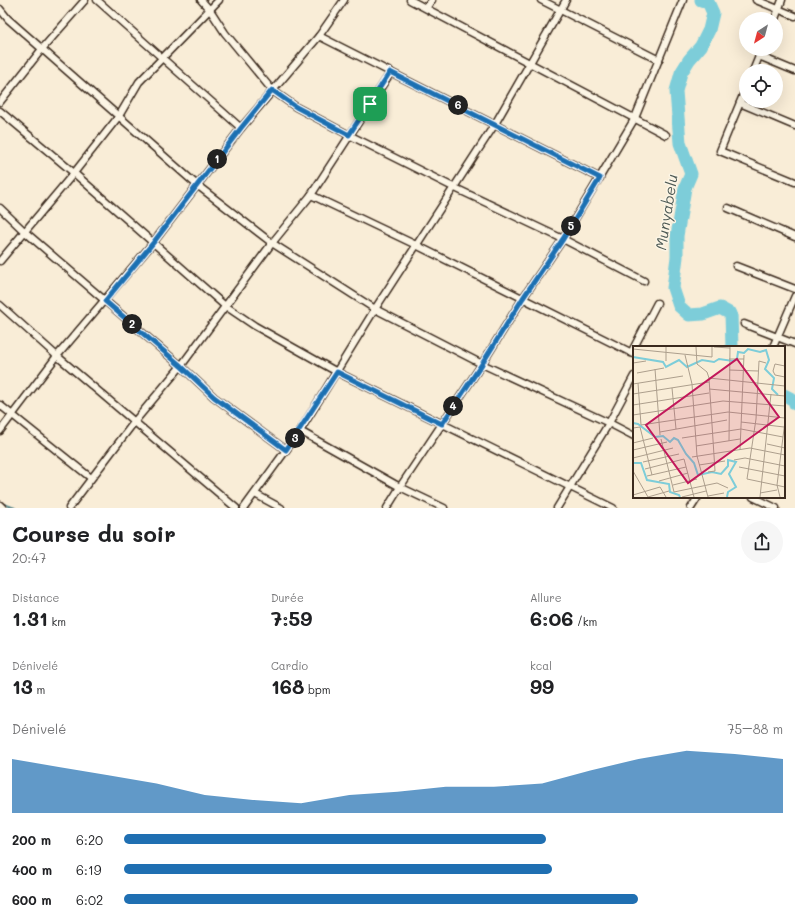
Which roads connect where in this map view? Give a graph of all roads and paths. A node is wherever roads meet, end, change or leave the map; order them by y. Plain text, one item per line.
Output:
1 (84, 0) edge
2 (97, 0) edge
3 (201, 0) edge
4 (220, 0) edge
5 (344, 0) edge
6 (410, 0) edge
7 (432, 0) edge
8 (541, 0) edge
9 (566, 0) edge
10 (756, 0) edge
11 (782, 0) edge
12 (683, 1) edge
13 (426, 8) junction
14 (0, 9) edge
15 (779, 9) junction
16 (210, 10) junction
17 (560, 10) junction
18 (778, 12) edge
19 (795, 16) edge
20 (319, 36) junction
21 (42, 49) junction
22 (759, 56) joint
23 (161, 58) junction
24 (659, 60) junction
25 (529, 64) junction
26 (756, 64) edge
27 (795, 71) edge
28 (390, 72) junction
29 (272, 90) junction
30 (0, 102) edge
31 (739, 105) edge
32 (752, 108) edge
33 (0, 111) edge
34 (119, 116) junction
35 (635, 118) junction
36 (495, 124) junction
37 (795, 126) edge
38 (241, 128) junction
39 (349, 135) junction
40 (666, 135) dead end
41 (74, 173) junction
42 (600, 178) junction
43 (795, 182) edge
44 (197, 186) junction
45 (453, 187) junction
46 (311, 195) junction
47 (0, 208) edge
48 (728, 208) dead end
49 (24, 231) junction
50 (795, 237) edge
51 (563, 239) junction
52 (153, 243) junction
53 (272, 243) junction
54 (416, 245) junction
55 (0, 261) edge
56 (736, 266) dead end
57 (644, 281) dead end
58 (795, 289) edge
59 (795, 296) edge
60 (523, 298) junction
61 (105, 301) junction
62 (657, 303) dead end
63 (0, 304) edge
64 (224, 305) junction
65 (375, 309) junction
66 (744, 324) dead end
67 (777, 337) junction
68 (795, 344) edge
69 (636, 346) edge
70 (774, 346) edge
71 (632, 353) edge
72 (57, 356) junction
73 (482, 364) junction
74 (181, 366) junction
75 (337, 372) junction
76 (633, 378) edge
77 (0, 405) edge
78 (12, 415) junction
79 (135, 421) junction
80 (609, 423) junction
81 (442, 424) junction
82 (0, 431) edge
83 (300, 431) junction
84 (633, 435) edge
85 (286, 450) junction
86 (91, 478) junction
87 (400, 487) junction
88 (569, 487) junction
89 (255, 494) junction
90 (697, 498) edge
91 (755, 498) edge
92 (0, 505) edge
93 (3, 508) edge
94 (69, 508) edge
95 (236, 508) edge
96 (244, 508) edge
97 (281, 508) edge
98 (387, 508) edge
99 (444, 508) edge
100 (557, 508) edge
101 (613, 508) edge
102 (692, 508) edge
103 (776, 508) edge

1 - 21 street
2 - 23 street
3 - 16 street
4 - 16 street
5 - 20 street
6 - 13 street
7 - 13 street
8 - 17 street
9 - 17 street
10 - 15 street
11 - 15 street
12 - 24 street
13 - 25 street
14 - 21 street
15 - 18 street
15 - 19 street
16 - 23 street
16 - 29 street
17 - 24 street
17 - 25 street
20 - 28 street
20 - 29 street
21 - 30 street
21 - 34 street
22 - 26 street
22 - 27 street
23 - 34 street
23 - 38 street
24 - 35 street
25 - 35 street
25 - 36 street
28 - 36 street
28 - 39 street
29 - 38 street
29 - 39 street
31 - 43 street
32 - 37 street
33 - 41 street
34 - 41 street
34 - 44 street
35 - 40 street
35 - 42 street
36 - 42 street
36 - 45 street
38 - 44 street
39 - 45 street
39 - 46 street
41 - 49 street
41 - 52 street
42 - 51 street
44 - 52 street
44 - 53 street
45 - 51 street
45 - 54 street
46 - 53 street
46 - 54 street
47 - 49 street
48 - 50 street
49 - 55 street
49 - 61 street
51 - 57 street
51 - 60 street
52 - 61 street
52 - 64 street
53 - 64 street
53 - 65 street
54 - 60 street
54 - 65 street
56 - 58 street
59 - 67 street
60 - 71 street
60 - 73 street
61 - 72 street
61 - 74 street
62 - 69 street
63 - 72 street
64 - 74 street
64 - 75 street
65 - 73 street
65 - 75 street
66 - 67 street
67 - 68 street
67 - 70 street
72 - 78 street
72 - 79 street
73 - 80 street
73 - 81 street
74 - 79 street
74 - 85 street
75 - 81 street
75 - 83 street
76 - 80 street
77 - 78 street
78 - 82 street
78 - 86 street
79 - 86 street
79 - 95 street
80 - 84 street
80 - 88 street
81 - 87 street
81 - 88 street
83 - 85 street
83 - 87 street
85 - 89 street
86 - 94 street
87 - 98 street
87 - 99 street
88 - 100 street
88 - 101 street
89 - 96 street
89 - 97 street
90 - 102 street
91 - 103 street
92 - 93 street

